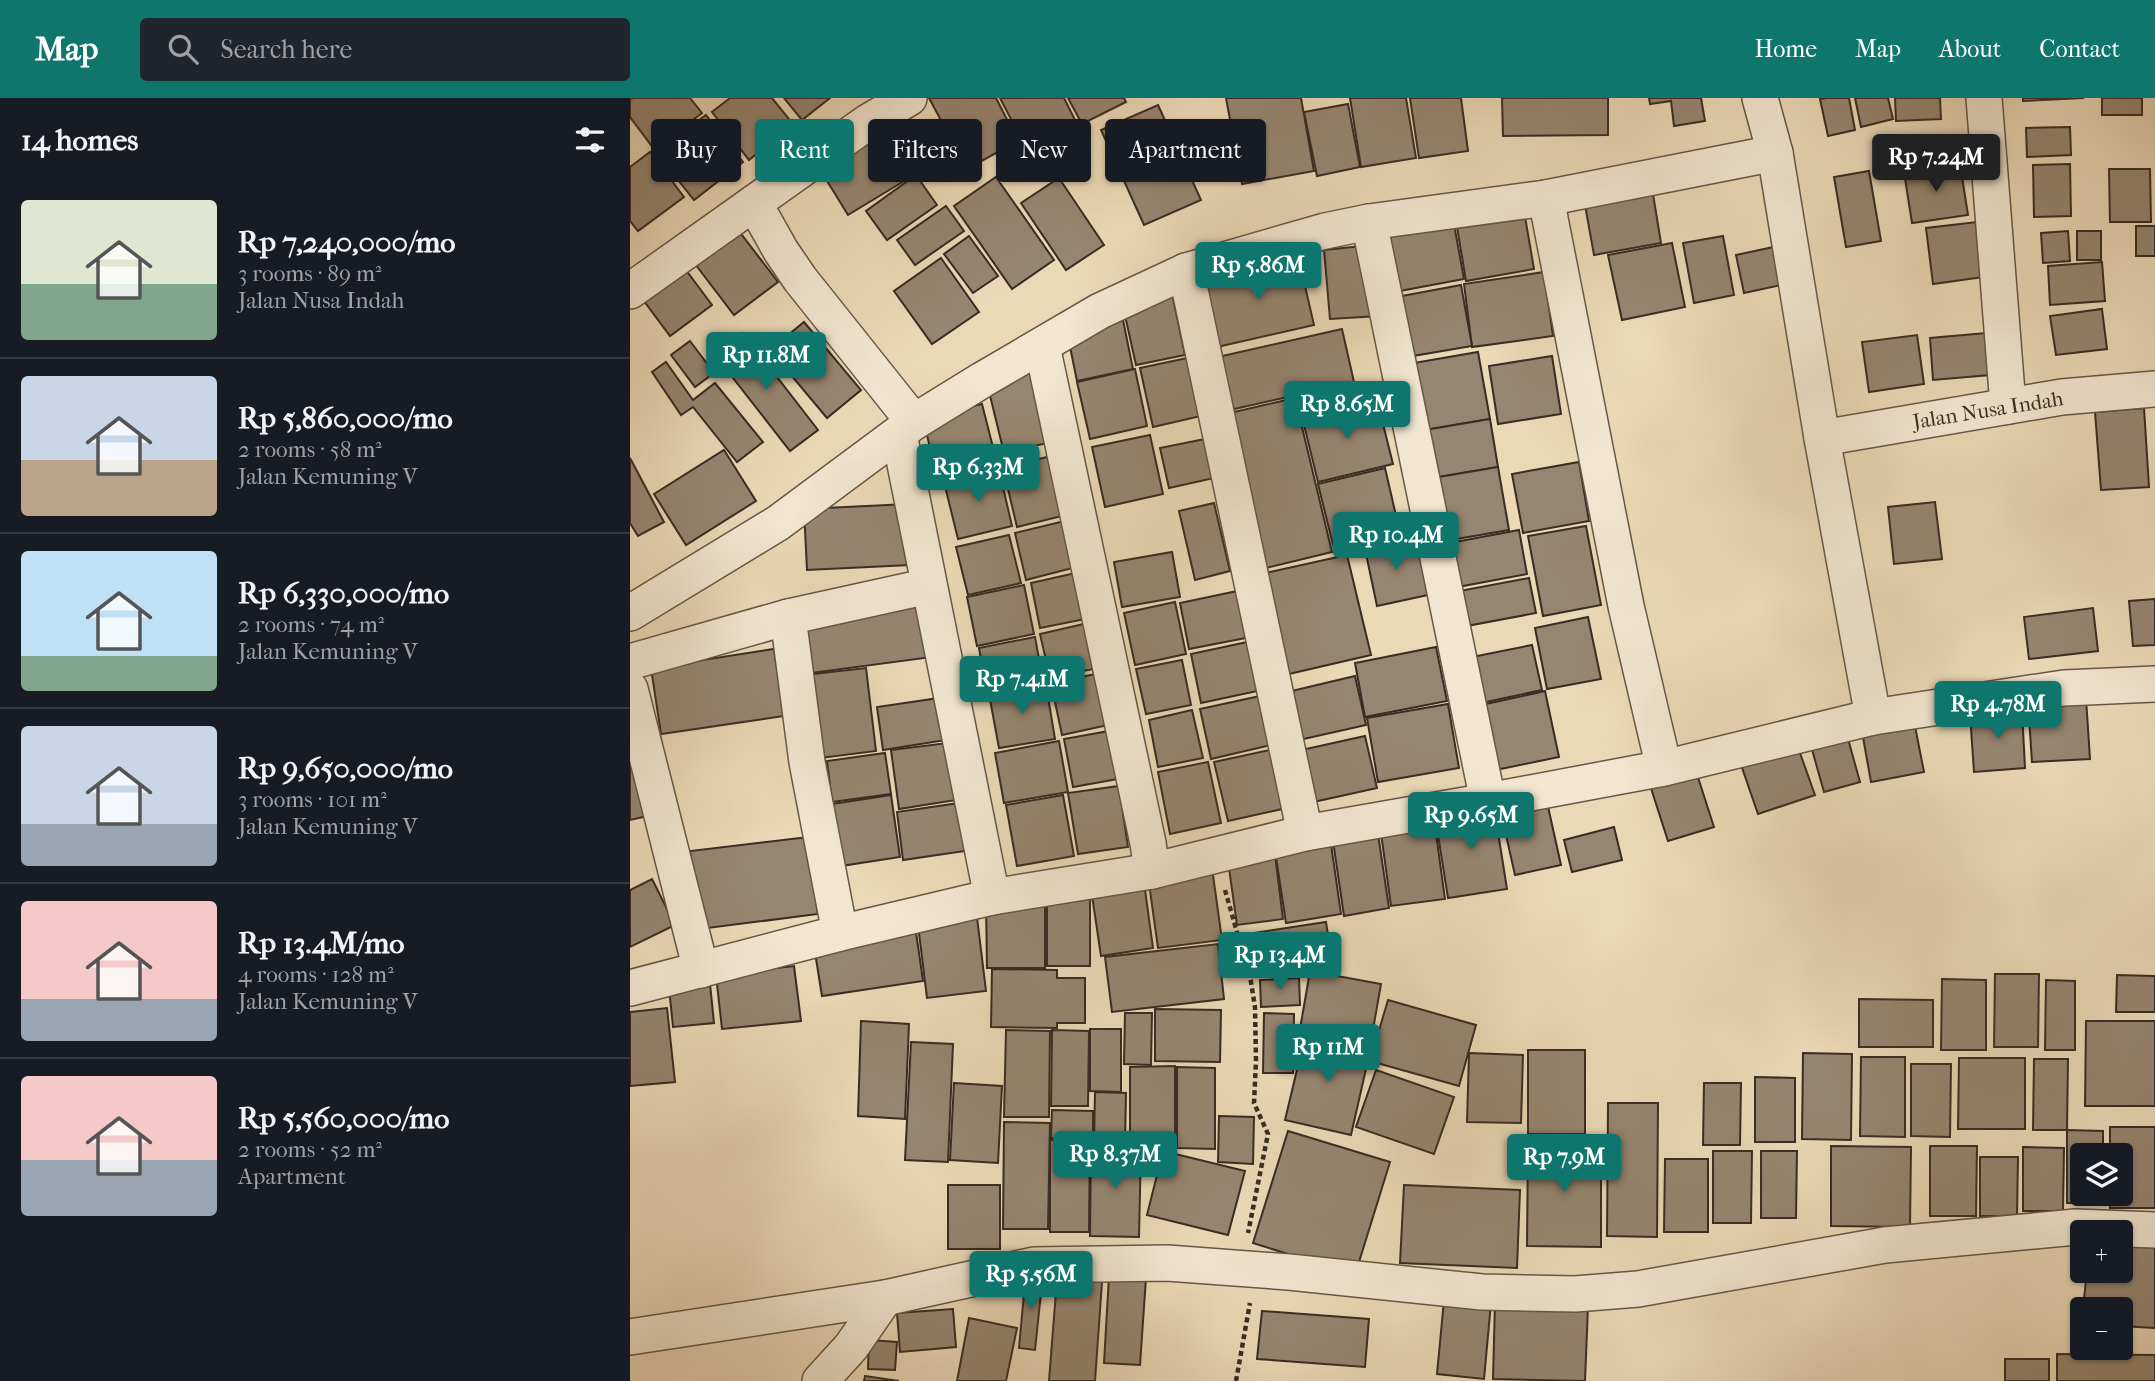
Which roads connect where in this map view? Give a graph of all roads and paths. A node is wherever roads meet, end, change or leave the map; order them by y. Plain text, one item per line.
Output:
1 (909, 98) edge
2 (1760, 98) edge
3 (1984, 98) edge
4 (1774, 153) junction
5 (1546, 198) junction
6 (754, 203) junction
7 (1369, 222) junction
8 (1186, 271) junction
9 (630, 291) edge
10 (1042, 346) junction
11 (2155, 388) edge
12 (2008, 406) junction
13 (906, 428) junction
14 (1822, 438) junction
15 (929, 586) junction
16 (630, 613) edge
17 (788, 617) junction
18 (630, 662) edge
19 (2155, 684) edge
20 (630, 689) edge
21 (1873, 717) junction
22 (1664, 768) junction
23 (1488, 801) junction
24 (1305, 833) junction
25 (1216, 855) junction
26 (1152, 871) junction
27 (992, 897) junction
28 (840, 933) junction
29 (701, 970) junction
30 (630, 988) edge
31 (2155, 1230) edge
32 (1248, 1269) junction
33 (885, 1298) junction
34 (630, 1337) edge
35 (820, 1381) edge
36 (1236, 1381) edge

1 - 6 street
2 - 4 street
3 - 12 street
4 - 5 street
4 - 14 street
5 - 7 street
5 - 22 street
6 - 9 street
6 - 13 street
7 - 8 street
7 - 23 street
8 - 10 street
8 - 24 street
10 - 13 street
10 - 26 street
11 - 12 street, Jalan Nusa Indah
12 - 14 street, Jalan Nusa Indah
13 - 15 street
13 - 16 street
14 - 21 street
15 - 17 street
15 - 27 street
17 - 18 street
17 - 28 street
19 - 21 street
20 - 29 street
21 - 22 street
22 - 23 street
23 - 24 street
24 - 25 street
25 - 26 street
25 - 32 path
26 - 27 street
27 - 28 street
28 - 29 street
29 - 30 street
31 - 32 street
32 - 33 street
32 - 36 path
33 - 34 street
33 - 35 street

